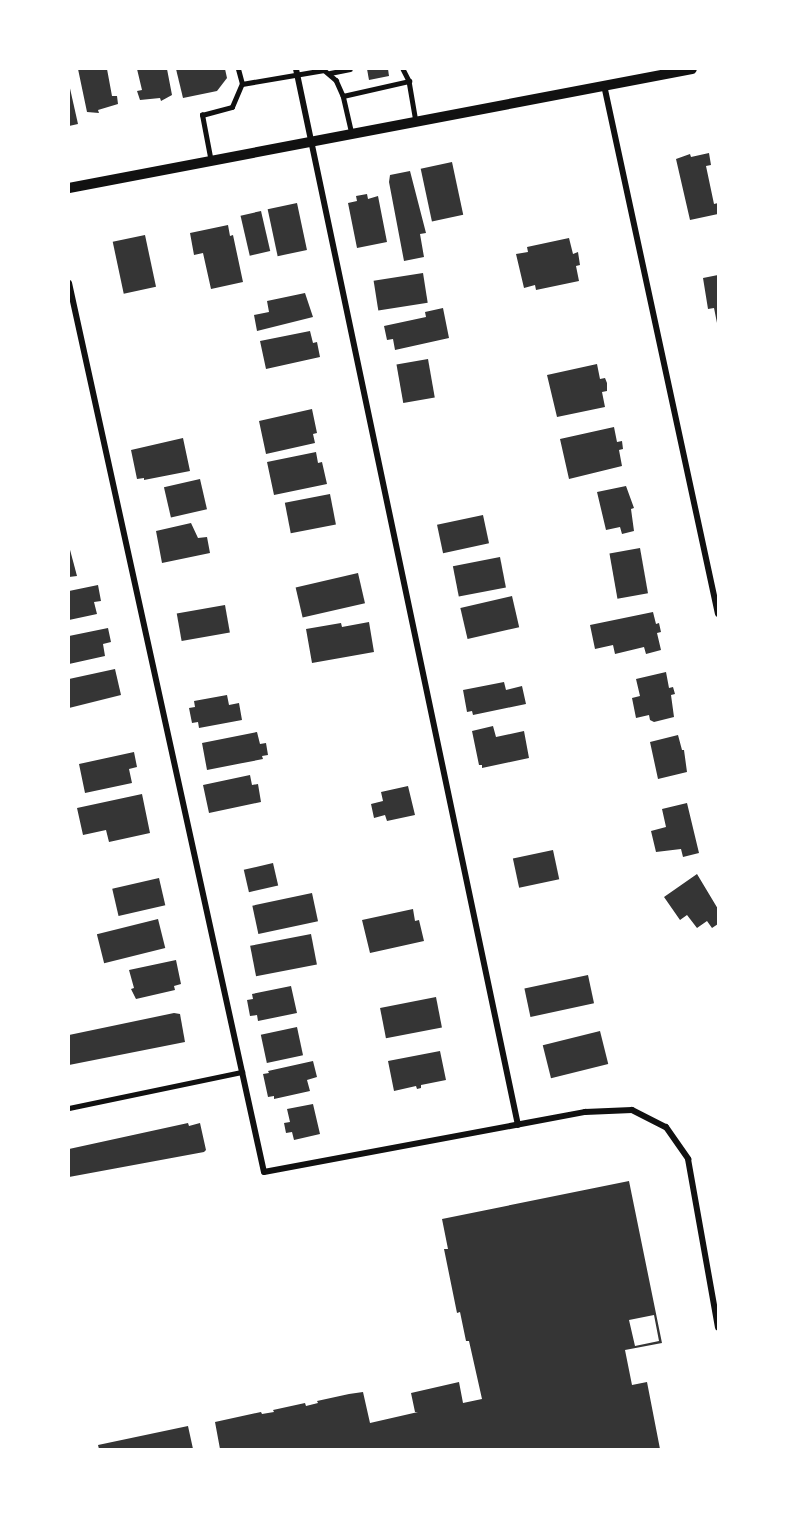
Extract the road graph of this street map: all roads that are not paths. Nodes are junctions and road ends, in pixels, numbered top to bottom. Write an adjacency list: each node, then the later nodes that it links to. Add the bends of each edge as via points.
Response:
1 (238, 69): 8 (lane)
2 (350, 69): 6 (lane)
3 (403, 69): 7 (lane)
4 (692, 69): 9 (street)
5 (297, 71): 6 (lane); 8 (lane); 13 (street)
6 (330, 73): 10 (lane)
7 (409, 81): 10 (lane); 11 (lane)
8 (242, 84): 14 (lane, via 232,107 202,115)
9 (604, 85): 11 (street); 17 (street)
10 (343, 96): 12 (lane)
11 (416, 122): 12 (street)
12 (351, 135): 13 (street)
13 (314, 143): 14 (street); 20 (street)
14 (211, 162): 15 (street)
15 (69, 188)
16 (69, 283): 18 (street)
17 (718, 614)
18 (242, 1072): 19 (lane); 20 (street, via 264,1172)
19 (69, 1108)
20 (518, 1125): 21 (street, via 585,1112 632,1110 666,1127 688,1159)
21 (718, 1327)

